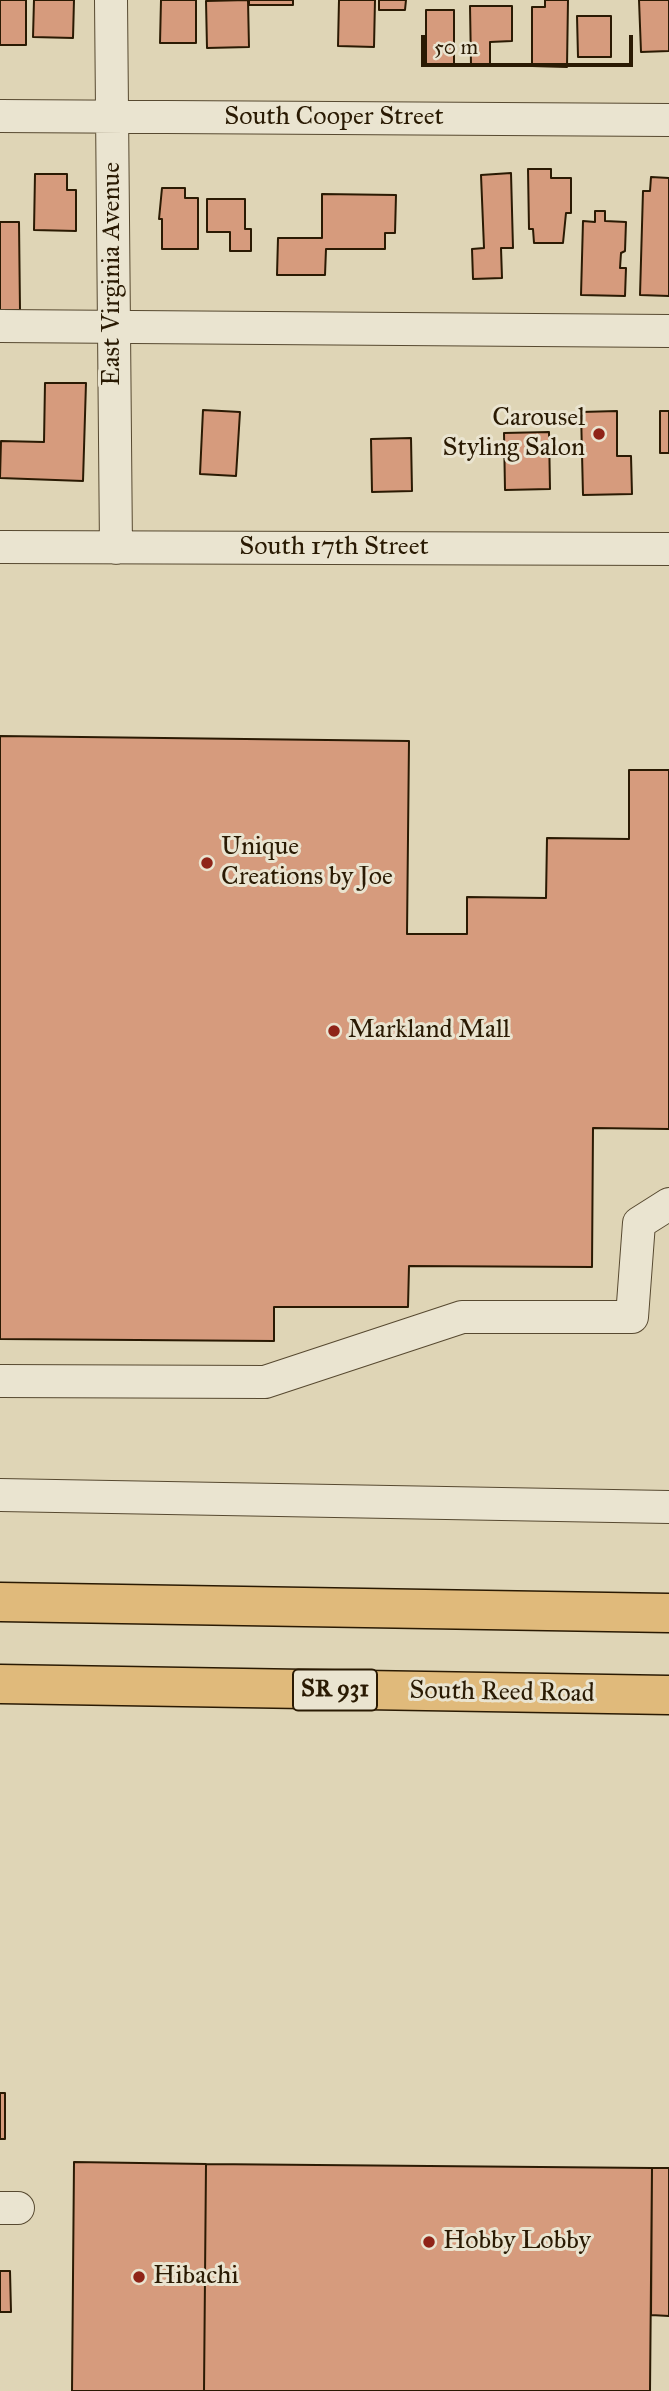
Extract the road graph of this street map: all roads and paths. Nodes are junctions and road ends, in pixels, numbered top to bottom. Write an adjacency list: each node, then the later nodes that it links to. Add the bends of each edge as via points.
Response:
1 (111, 0): 3 (street, East Virginia Avenue)
2 (0, 116): 3 (street, South Cooper Street)
3 (112, 116): 4 (street, South Cooper Street); 6 (street, East Virginia Avenue)
4 (669, 120)
5 (0, 326): 6 (street)
6 (113, 327): 7 (street); 9 (street, East Virginia Avenue)
7 (669, 331)
8 (0, 547): 9 (street, South 17th Street)
9 (116, 548): 10 (street, South 17th Street)
10 (669, 549)
11 (669, 1203): 12 (street, via 639,1223 632,1317 462,1317 265,1382)
12 (0, 1381)
13 (0, 1495): 14 (street)
14 (669, 1507)
15 (0, 1602): 16 (main road)
16 (669, 1613)
17 (0, 1684): 18 (main road, South Reed Road / SR 931)
18 (669, 1695)

